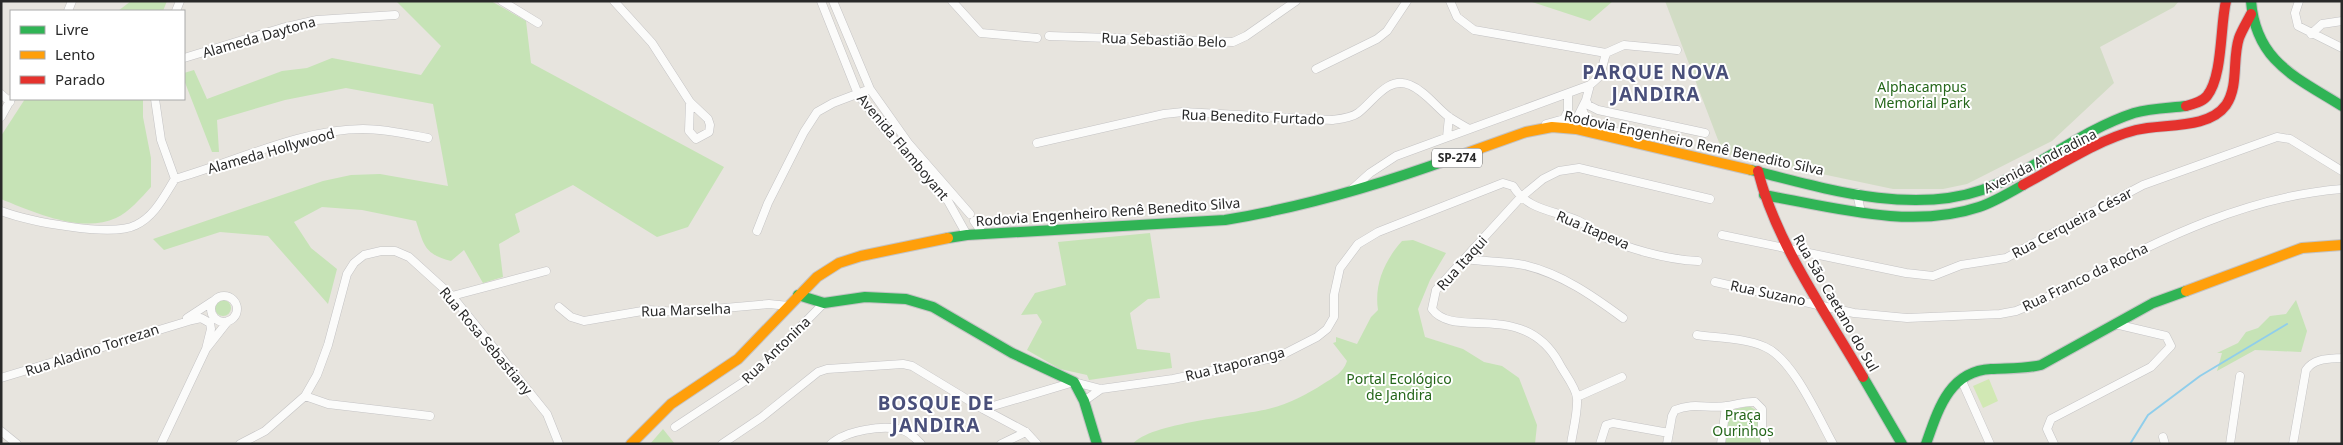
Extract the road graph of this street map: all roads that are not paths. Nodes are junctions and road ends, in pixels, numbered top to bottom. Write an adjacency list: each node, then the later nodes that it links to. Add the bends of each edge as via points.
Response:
1 (502, 1): 15 (street)
2 (614, 1): 32 (street, via 652,43)
3 (821, 1): 27 (street, Avenida Flamboyant)
4 (833, 1): 25 (street, Avenida Flamboyant)
5 (952, 1): 18 (street, via 981,33)
6 (1296, 1): 17 (street, Rua Sebastião Belo, via 1232,42)
7 (1407, 1): 23 (street, via 1377,39)
8 (1450, 1): 21 (street, via 1457,17 1474,30)
9 (2226, 1): 50 (street, Rodovia Engenheiro Renê Benedito Silva / SP-274, via 2221,16 2212,89 2200,101 2145,110 2120,118 1990,186 1963,196 1915,199)
10 (2251, 1): 12 (street)
11 (2299, 1): 16 (street, via 2296,23)
12 (2251, 14): 33 (street, via 2255,31 2268,55); 55 (street, Avenida Andradina, via 2239,38 2229,102 2217,115 2151,126 2118,136 1992,201 1962,212 1907,216)
13 (395, 15): 22 (street, Alameda Daytona, via 317,20)
14 (2342, 21): 16 (street, via 2322,24)
15 (538, 23)
16 (2311, 34): 19 (street)
17 (1049, 36)
18 (1037, 38)
19 (2342, 48)
20 (1677, 50): 21 (street, via 1624,45)
21 (1606, 53): 24 (street, via 1600,76)
22 (185, 58)
23 (1316, 69)
24 (1590, 85): 28 (street); 31 (street)
25 (870, 90): 27 (street); 56 (street, Avenida Flamboyant, via 909,144)
26 (1, 94): 29 (street)
27 (858, 94): 58 (street, via 833,102 817,112 768,203); 60 (street, Avenida Flamboyant, via 948,201)
28 (1568, 94): 38 (street); 41 (street, via 1568,111 1564,119 1533,126)
29 (10, 100): 35 (street)
30 (155, 100): 47 (street, via 161,140)
31 (1586, 100): 34 (street); 39 (street, via 1588,105 1598,110)
32 (690, 102)
33 (2342, 106)
34 (1582, 108): 37 (street, via 1572,124); 44 (street, via 1584,116 1593,122)
35 (1, 117)
36 (1449, 117): 38 (street, Rua Benedito Furtado); 40 (street); 43 (street, Rua Benedito Furtado, via 1417,89 1398,83 1387,86 1357,114 1345,118 1183,112)
37 (1552, 127): 41 (street, Rodovia Engenheiro Renê Benedito Silva / SP-274); 44 (street, Rodovia Engenheiro Renê Benedito Silva / SP-274, via 1576,129)
38 (1469, 129): 40 (street)
39 (1704, 133)
40 (1447, 137): 49 (street, via 1396,156)
41 (1509, 137): 49 (street, Rodovia Engenheiro Renê Benedito Silva / SP-274, via 1410,176)
42 (428, 138): 47 (street, Alameda Hollywood, via 363,129 340,131 300,140)
43 (1037, 143)
44 (1652, 146): 45 (street, Rodovia Engenheiro Renê Benedito Silva / SP-274)
45 (1758, 171): 50 (street, Rodovia Engenheiro Renê Benedito Silva / SP-274); 51 (street, Rua São Caetano do Sul)
46 (2342, 171): 63 (street, Rua Cerqueira César, via 2290,139 2277,137 2143,185 2006,258 1961,266 1933,276)
47 (175, 179): 54 (street, via 149,217 120,231 26,220)
48 (2342, 190): 72 (street, Rua Franco da Rocha, via 2288,195 2223,215 2148,246 2016,311 1907,318 1854,313)
49 (1350, 191): 59 (street, Rodovia Engenheiro Renê Benedito Silva / SP-274, via 1225,220)
50 (1857, 192): 55 (street)
51 (1764, 195): 55 (street, Avenida Andradina); 63 (street, Rua São Caetano do Sul)
52 (1520, 198): 53 (street, Rua Itaqui, via 1542,179 1560,170 1579,168); 64 (street, Rua Itaqui); 65 (street, Rua Itapeva, via 1633,247 1679,260); 88 (street, Rua Itaporanga, via 1513,186 1503,183 1378,232 1358,244 1340,268 1334,295 1334,317 1327,329 1278,357 1174,379)
53 (1710, 199)
54 (1, 212)
55 (1861, 212)
56 (970, 214)
57 (974, 221): 59 (street)
58 (757, 231)
59 (983, 234): 60 (street, Rodovia Engenheiro Renê Benedito Silva / SP-274)
60 (967, 235): 68 (street, Rodovia Engenheiro Renê Benedito Silva / SP-274, via 839,263)
61 (1722, 235): 63 (street, Rua Cerqueira César)
62 (2342, 245): 79 (street, via 2302,248 2280,255 2153,303)
63 (1789, 249): 72 (street, Rua São Caetano do Sul)
64 (1466, 259): 75 (street, via 1523,265 1550,274 1584,290); 90 (street, Rua Itaqui, via 1436,290 1432,309 1436,315 1443,319 1505,325 1538,336 1553,353)
65 (1698, 261)
66 (546, 271): 69 (street)
67 (1715, 282): 72 (street, Rua Suzano)
68 (798, 295): 71 (street); 73 (street, Rodovia Engenheiro Renê Benedito Silva / SP-274)
69 (452, 296): 89 (street, Rua Rosa Sebastiany, via 409,257 395,251 364,255 347,274 328,345); 102 (street, Rua Rosa Sebastiany, via 547,414)
70 (214, 300): 76 (street); 77 (street); 78 (street, via 225,296 236,303 236,312)
71 (824, 303): 87 (street, via 865,297 906,299 933,306 1012,353); 95 (street, Rua Antonina, via 751,377)
72 (1821, 305): 116 (street, Rua São Caetano do Sul)
73 (789, 306): 74 (street, Rua Marselha, via 769,304 689,312 648,310 584,322); 103 (street, Rodovia Engenheiro Renê Benedito Silva / SP-274, via 738,359 672,404)
74 (559, 307)
75 (1623, 318)
76 (183, 321): 77 (street, via 201,318); 85 (street, Rua Aladino Torrezan)
77 (213, 321): 78 (street); 81 (street)
78 (228, 321): 81 (street)
79 (2116, 324): 86 (street, via 2041,365 1986,369); 119 (street, via 2166,336 2171,346 2151,367 2051,419 2047,429)
80 (1696, 335): 115 (street, via 1757,344 1776,353 1792,372)
81 (206, 349): 100 (street)
82 (2342, 358): 121 (street, via 2316,361 2306,370)
83 (2240, 376): 120 (street)
84 (1622, 377): 90 (street)
85 (1, 378)
86 (1961, 379): 117 (street, via 1945,394); 118 (street)
87 (1074, 382): 88 (street, Rua Itaporanga); 91 (street); 93 (street)
88 (1101, 390): 91 (street, Rua Itaporanga)
89 (305, 396): 94 (street, via 328,404); 101 (street, Rua Rosa Sebastiany, via 265,431)
90 (1577, 397): 110 (street)
91 (1084, 401): 109 (street)
92 (1726, 406): 98 (street, via 1697,405 1675,410); 113 (street); 114 (street, via 1748,401 1759,404 1764,414 1762,432)
93 (983, 409): 97 (street); 104 (street, via 912,366 828,369 810,378)
94 (430, 416)
95 (675, 427)
96 (1, 431): 99 (street)
97 (1026, 432): 107 (street); 108 (street)
98 (1669, 433): 111 (street, via 1613,423 1606,425); 112 (street)
99 (17, 444)
100 (161, 444)
101 (240, 444)
102 (558, 444)
103 (631, 444)
104 (722, 444)
105 (830, 444): 106 (street, via 850,433 894,428 910,434)
106 (921, 444)
107 (1001, 444)
108 (1038, 444)
109 (1097, 444)
110 (1571, 444)
111 (1600, 444)
112 (1667, 444)
113 (1721, 444)
114 (1766, 444)
115 (1833, 444)
116 (1902, 444)
117 (1926, 444)
118 (1990, 444)
119 (2054, 444)
120 (2230, 444)
121 (2293, 444)

